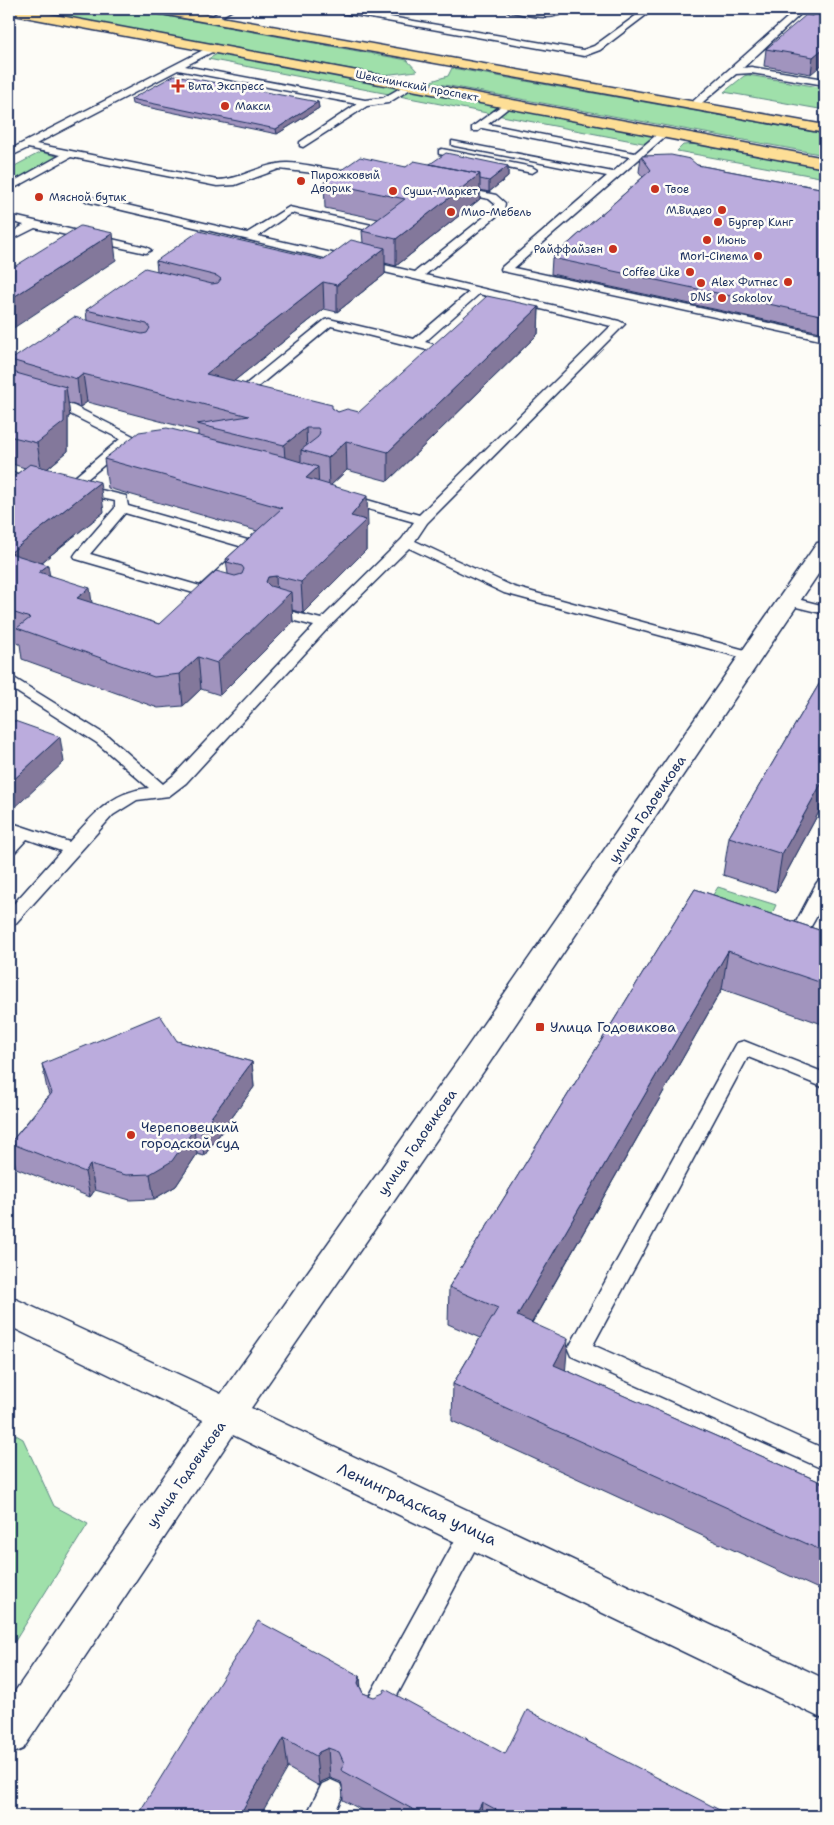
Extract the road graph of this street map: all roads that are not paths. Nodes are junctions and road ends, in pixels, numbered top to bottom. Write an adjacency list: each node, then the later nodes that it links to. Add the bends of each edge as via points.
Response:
1 (156, 9): 9 (main road)
2 (230, 9): 9 (lane)
3 (331, 9): 6 (lane, via 584,53 597,48)
4 (507, 9): 5 (lane, via 549,14)
5 (565, 9)
6 (650, 9)
7 (802, 9): 13 (lane)
8 (9, 10): 10 (main road, Шекснинский проспект)
9 (210, 19): 11 (main road)
10 (214, 48): 12 (lane); 14 (main road, Шекснинский проспект)
11 (421, 56): 14 (main road, via 433,64 434,71 425,76); 19 (main road)
12 (177, 67): 17 (lane); 24 (lane)
13 (734, 70): 15 (lane); 19 (lane)
14 (382, 80): 16 (main road, Шекснинский проспект)
15 (825, 82)
16 (412, 85): 17 (lane, via 385,101); 18 (main road, Шекснинский проспект)
17 (365, 103): 25 (lane)
18 (509, 104): 20 (lane); 22 (main road, Шекснинский проспект)
19 (694, 106): 21 (main road)
20 (480, 125): 23 (lane); 28 (lane)
21 (825, 129)
22 (664, 133): 28 (lane); 29 (main road, Шекснинский проспект)
23 (455, 143): 31 (lane, via 442,152); 32 (lane)
24 (27, 144): 26 (lane); 27 (lane)
25 (304, 144)
26 (9, 154)
27 (70, 154): 30 (lane, via 217,183 231,183 279,166); 34 (lane)
28 (637, 156): 32 (lane)
29 (825, 163)
30 (368, 173)
31 (545, 173)
32 (615, 174): 46 (lane, via 506,269)
33 (444, 187): 44 (lane, via 492,197 500,203 499,210)
34 (9, 188)
35 (88, 199): 38 (lane)
36 (9, 218): 37 (lane)
37 (32, 224): 39 (lane); 40 (lane)
38 (250, 236): 41 (lane, via 289,210 381,230); 44 (lane, via 347,255)
39 (88, 237): 42 (lane); 43 (lane)
40 (9, 238)
41 (366, 241)
42 (72, 247)
43 (146, 250)
44 (418, 276): 45 (lane)
45 (477, 290): 47 (lane); 59 (lane, via 619,324)
46 (825, 338)
47 (417, 343): 48 (lane, via 435,348); 50 (lane, via 330,322 238,397)
48 (421, 361)
49 (9, 392): 51 (lane, via 70,409)
50 (257, 402)
51 (135, 442): 52 (lane); 55 (lane, via 127,440)
52 (164, 449)
53 (9, 476): 54 (lane)
54 (31, 482): 55 (lane, via 53,482); 56 (lane)
55 (70, 487): 58 (lane, via 120,499)
56 (16, 494)
57 (332, 494): 59 (lane)
58 (122, 508): 62 (lane, via 81,556); 62 (lane, via 253,546)
59 (422, 520): 60 (lane)
60 (407, 542): 68 (lane); 69 (lane, via 509,590)
61 (825, 548): 64 (street, улица Годовикова)
62 (202, 592): 63 (lane); 65 (lane)
63 (229, 599)
64 (789, 601): 66 (lane); 69 (street, улица Годовикова)
65 (187, 605)
66 (825, 610)
67 (277, 612): 68 (lane)
68 (324, 624): 71 (lane, via 180,779)
69 (752, 656): 80 (street, улица Годовикова, via 477,1058)
70 (9, 681): 71 (lane, via 103,740)
71 (163, 792): 74 (lane, via 133,795 106,811)
72 (17, 830): 73 (lane); 74 (lane)
73 (9, 848)
74 (72, 849): 76 (lane)
75 (825, 884): 77 (lane)
76 (9, 920)
77 (804, 924)
78 (825, 1081): 81 (lane, via 744,1048 579,1349)
79 (9, 1310): 80 (street, Ленинградская улица)
80 (227, 1414): 82 (street, Ленинградская улица); 85 (street, улица Годовикова)
81 (825, 1460)
82 (473, 1530): 83 (street, Ленинградская улица); 84 (lane)
83 (825, 1700)
84 (374, 1713)
85 (9, 1735)
86 (331, 1793): 87 (lane)
87 (319, 1816)

